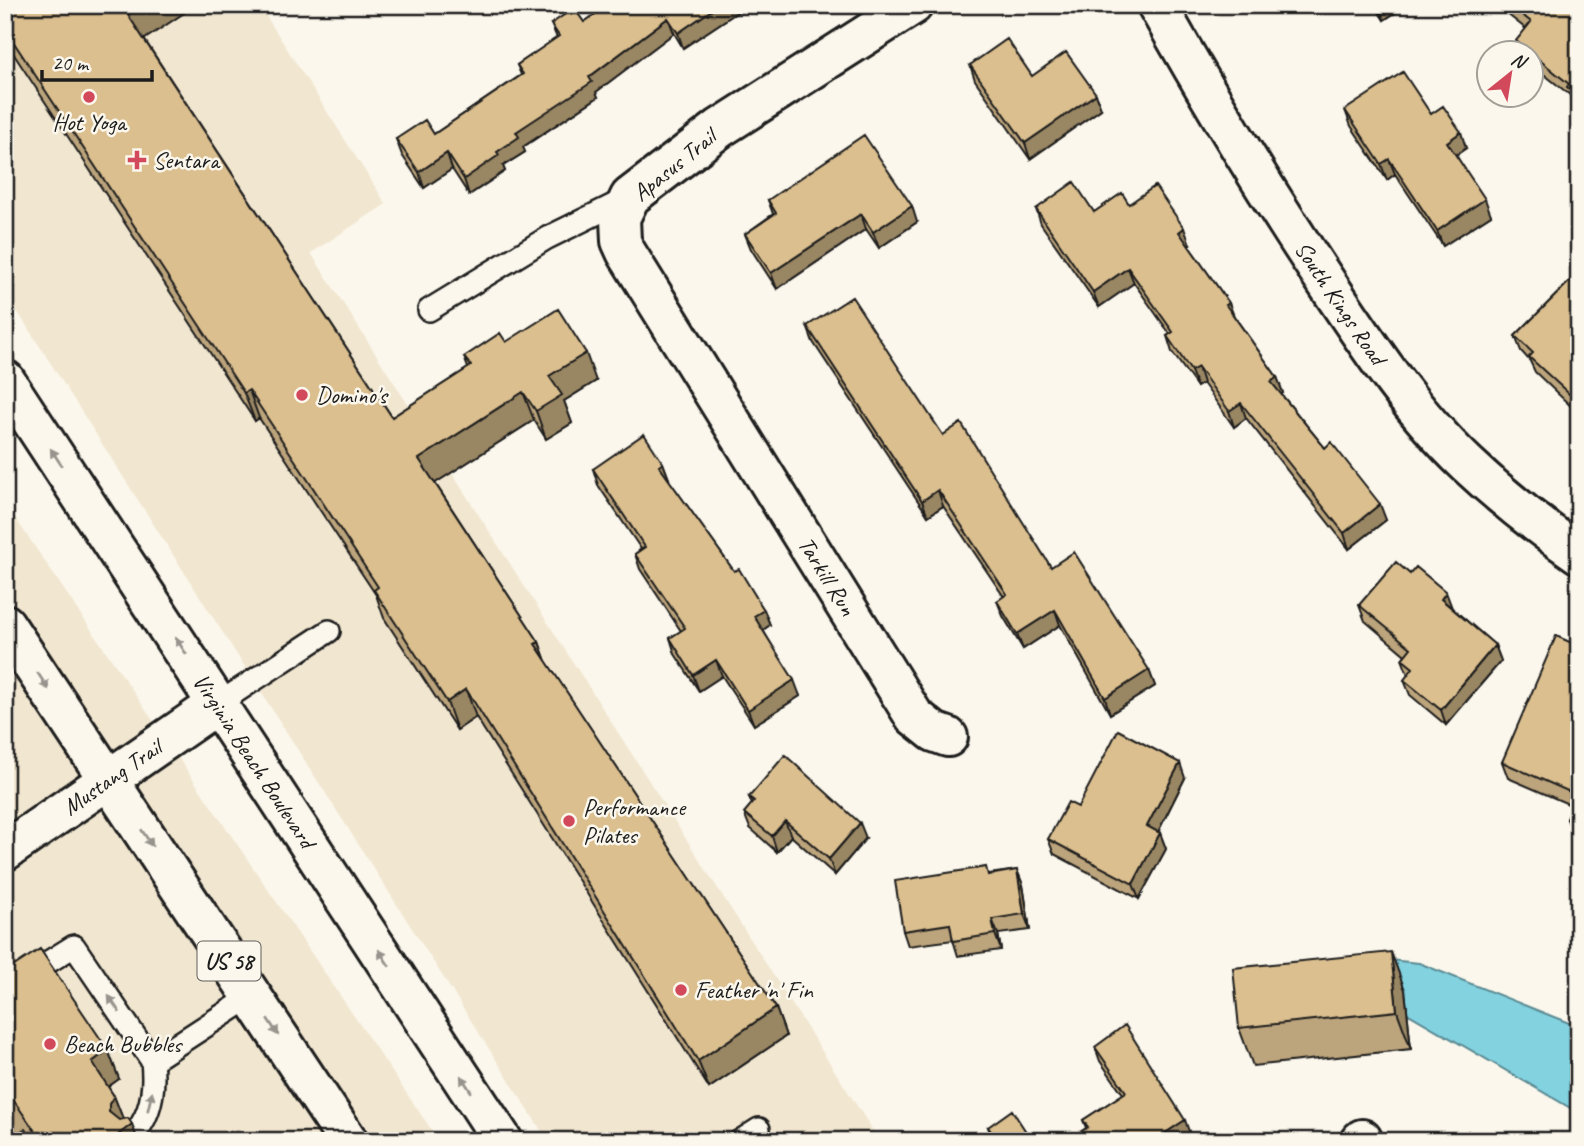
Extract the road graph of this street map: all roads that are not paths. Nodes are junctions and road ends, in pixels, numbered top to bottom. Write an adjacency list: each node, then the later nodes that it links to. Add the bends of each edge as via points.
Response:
1 (913, 5): 3 (street, Apasus Trail, via 720,128)
2 (1157, 5): 7 (street, South Kings Road, via 1287,224 1412,403 1467,464)
3 (630, 197): 4 (lane, via 547,238); 6 (street, Apasus Trail, via 620,218 621,241)
4 (429, 310)
5 (5, 380): 10 (street, Virginia Beach Boulevard, one-way to 5)
6 (719, 401): 11 (street, Tarkill Run, via 914,716)
7 (1579, 554)
8 (5, 624): 12 (street, US 58, one-way to 12)
9 (328, 631): 10 (lane)
10 (219, 703): 12 (street, Mustang Trail); 20 (street, Virginia Beach Boulevard, one-way to 10)
11 (948, 737)
12 (109, 781): 13 (street, Mustang Trail); 15 (street, US 58, one-way to 15)
13 (5, 851)
14 (5, 989): 16 (lane, one-way to 14, via 74,946)
15 (253, 996): 16 (lane); 19 (street, US 58, one-way to 19)
16 (152, 1061): 18 (lane, one-way to 16, via 150,1107)
17 (759, 1129): 21 (lane)
18 (132, 1136)
19 (348, 1141)
20 (503, 1141)
21 (740, 1141)

